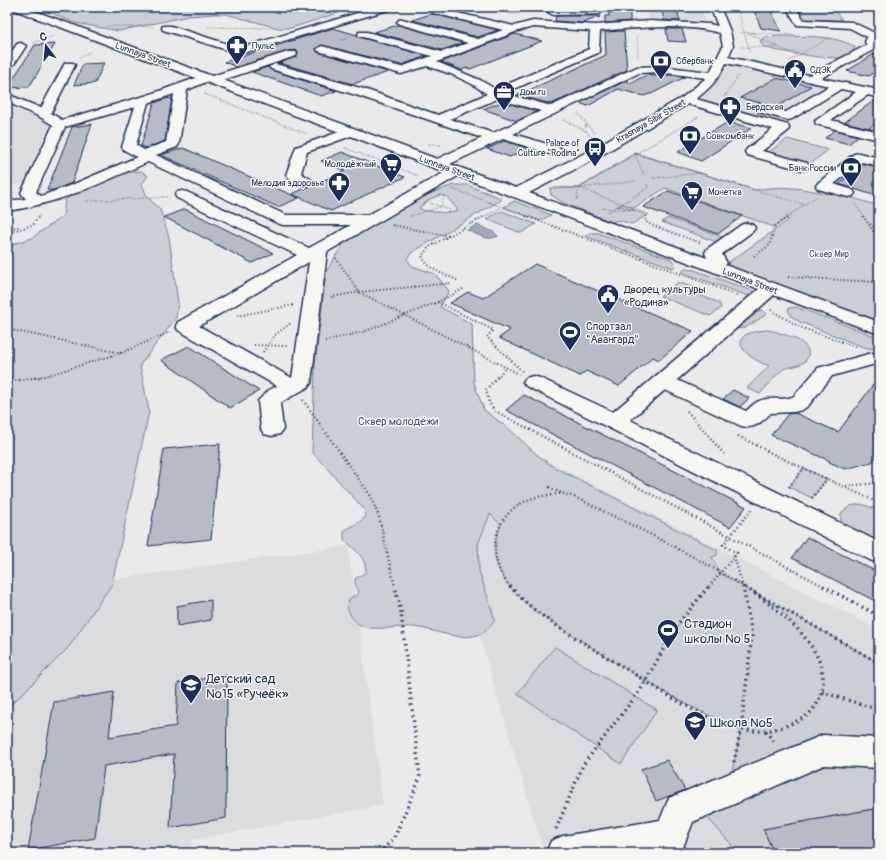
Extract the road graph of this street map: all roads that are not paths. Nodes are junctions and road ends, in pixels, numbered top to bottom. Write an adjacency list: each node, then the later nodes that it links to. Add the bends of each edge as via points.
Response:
1 (360, 7): 7 (street)
2 (388, 7): 7 (street)
3 (448, 7): 14 (street, via 436,11)
4 (598, 7): 11 (street, via 597,12 557,11)
5 (715, 7): 16 (street, Krasnaya Sibir Street)
6 (791, 7): 9 (street, via 800,23)
7 (374, 11): 23 (street)
8 (14, 12): 33 (street, Lunnaya Street, via 32,13 190,72)
9 (849, 21): 17 (street); 35 (street, via 872,36 870,42 875,45)
10 (402, 22): 20 (street)
11 (533, 24): 14 (street); 15 (street)
12 (650, 24): 15 (street); 16 (street, via 709,27); 19 (street)
13 (167, 28): 23 (street)
14 (514, 28): 20 (street)
15 (595, 28): 39 (street, via 594,51)
16 (725, 31): 26 (street, Krasnaya Sibir Street, via 728,46)
17 (879, 31)
18 (363, 34): 25 (street)
19 (650, 36)
20 (477, 42): 25 (street)
21 (21, 46): 30 (street)
22 (322, 50): 32 (street)
23 (240, 51): 27 (street, via 242,55)
24 (292, 54): 33 (street)
25 (442, 56): 28 (street)
26 (723, 59): 34 (street, Krasnaya Sibir Street); 35 (street)
27 (230, 61)
28 (427, 62): 32 (street); 44 (street, via 476,82)
29 (69, 65): 49 (street)
30 (7, 66)
31 (275, 67): 42 (street)
32 (401, 71): 36 (street)
33 (209, 75): 40 (street); 52 (street, Lunnaya Street)
34 (714, 76): 45 (street, Krasnaya Sibir Street); 48 (street, via 659,69 636,70)
35 (812, 78): 37 (street)
36 (388, 80)
37 (840, 85): 41 (street); 45 (street, via 788,116)
38 (374, 86): 42 (street)
39 (512, 86)
40 (183, 87): 47 (street); 56 (street, via 172,144)
41 (866, 91): 43 (street); 54 (street, via 821,121)
42 (360, 92): 50 (street)
43 (879, 94)
44 (496, 95): 48 (street); 50 (street)
45 (691, 97): 59 (street, via 783,128 752,152); 63 (street, Krasnaya Sibir Street, via 588,157)
46 (7, 98): 49 (street)
47 (143, 100): 51 (street); 56 (street, via 129,147)
48 (550, 111): 53 (street)
49 (44, 114): 51 (street)
50 (438, 119): 53 (street)
51 (60, 124): 65 (street, via 28,193)
52 (350, 132): 58 (street, Lunnaya Street); 61 (street, via 301,150 293,175)
53 (497, 136): 55 (street); 58 (street)
54 (879, 136)
55 (556, 150)
56 (145, 156): 65 (street, via 64,194); 67 (street, via 283,220)
57 (879, 162): 62 (street, via 859,157 823,186)
58 (438, 164): 60 (street, Lunnaya Street)
59 (802, 166)
60 (457, 171): 63 (street, Lunnaya Street); 67 (street, via 441,186)
61 (305, 182)
62 (848, 193)
63 (516, 194): 70 (street, Lunnaya Street)
64 (182, 195): 69 (street)
65 (38, 201): 66 (street)
66 (7, 206)
67 (370, 220): 69 (street)
68 (747, 228): 70 (street, via 713,253 718,263)
69 (319, 250): 76 (street, via 301,382); 76 (street, via 186,326)
70 (714, 267): 71 (street, Lunnaya Street)
71 (778, 282): 72 (street, Lunnaya Street); 75 (street)
72 (879, 328)
73 (865, 354): 75 (street, via 825,372 801,401 794,404 765,406 749,421)
74 (533, 382): 77 (street)
75 (666, 382): 77 (street)
76 (293, 387): 78 (street, via 269,401)
77 (616, 422): 79 (street)
78 (272, 429)
79 (879, 554)
80 (879, 753): 81 (street, via 823,750 681,810 671,835)
81 (559, 842)

